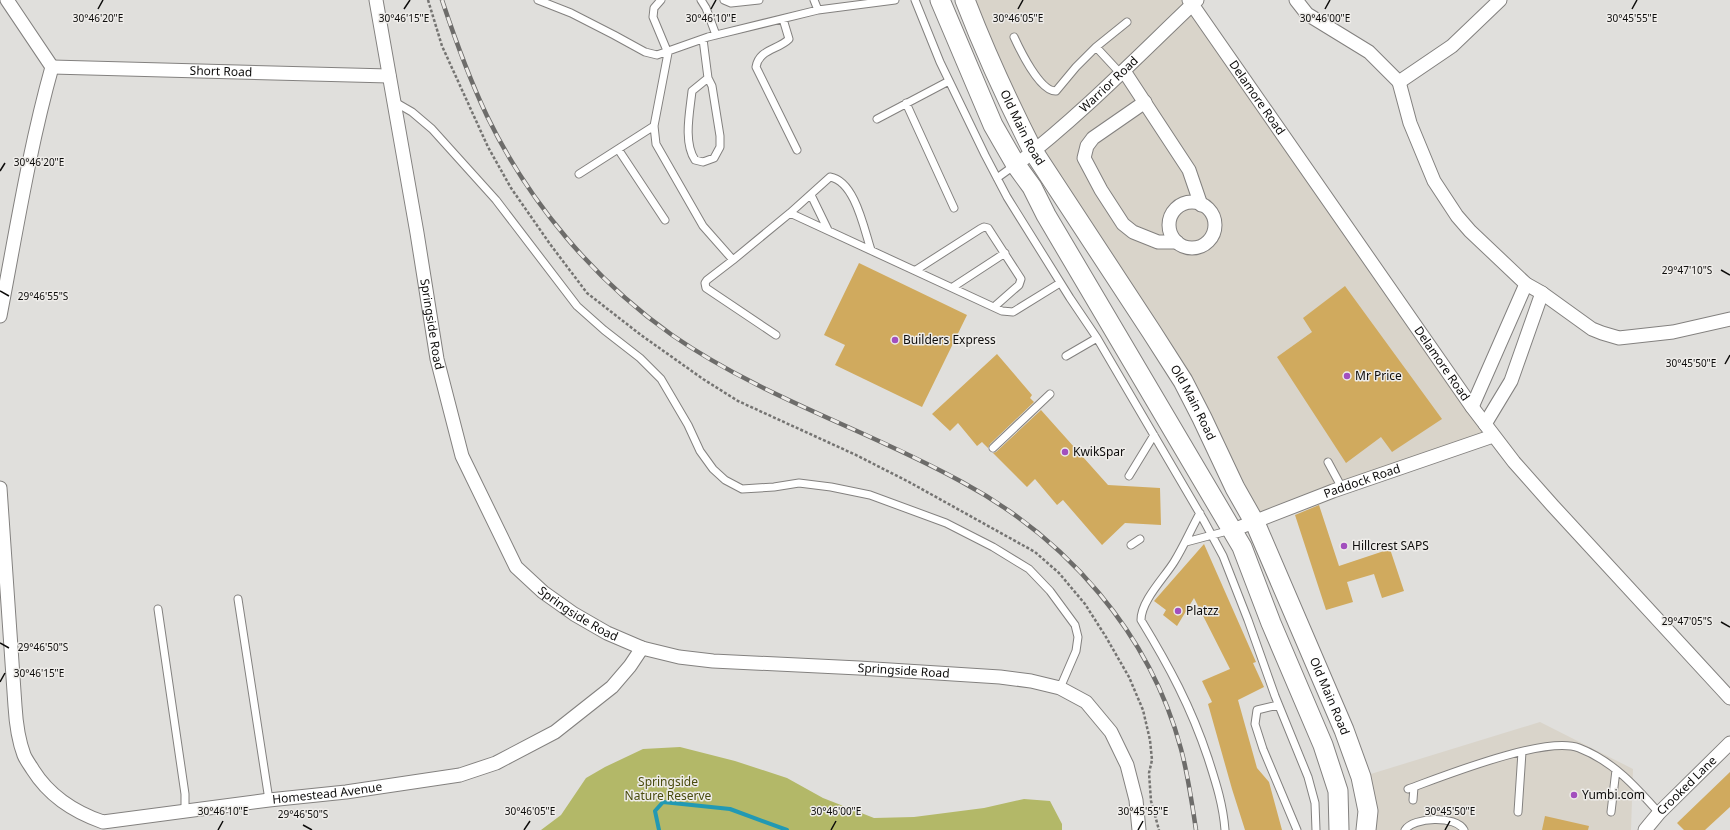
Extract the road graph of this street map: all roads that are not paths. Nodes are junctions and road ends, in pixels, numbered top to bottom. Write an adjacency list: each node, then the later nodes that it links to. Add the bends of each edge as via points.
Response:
1 (7, 0): 24 (street)
2 (376, 0): 26 (street, Springside Road)
3 (538, 0): 23 (lane, via 571,13 645,52 657,55)
4 (661, 0): 23 (lane, via 654,8 653,17)
5 (701, 0): 19 (lane)
6 (724, 0): 7 (lane, via 731,3)
7 (759, 0)
8 (814, 0): 16 (lane)
9 (895, 0): 16 (lane)
10 (916, 0): 28 (lane)
11 (940, 0): 38 (main road, Old Main Road, via 994,125)
12 (965, 0): 37 (main road, Old Main Road, via 983,45)
13 (1296, 0): 29 (street, via 1307,14 1369,52)
14 (1500, 0): 29 (street, via 1452,46)
15 (1193, 1): 25 (street, Warrior Road); 63 (street, Delamore Road)
16 (818, 10): 17 (lane)
17 (783, 19): 19 (lane); 36 (lane, via 789,39 760,55 756,67)
18 (1127, 22): 22 (lane)
19 (716, 35): 21 (lane)
20 (1014, 37): 22 (lane, via 1024,58 1042,83 1053,91 1060,88)
21 (703, 39): 23 (lane); 27 (lane)
22 (1096, 47): 25 (lane)
23 (666, 53): 34 (lane)
24 (52, 67): 26 (street, Short Road); 57 (street, via 31,156)
25 (1123, 72): 31 (street); 37 (street, Warrior Road)
26 (389, 76): 30 (street, Springside Road)
27 (708, 78): 27 (lane, via 692,91 688,138 691,154 695,160 703,162 714,158 720,147 712,86)
28 (949, 81): 32 (lane); 40 (lane)
29 (1399, 82): 53 (street, via 1410,123 1434,182 1461,221)
30 (393, 102): 81 (street, Springside Road, via 437,358 462,456 516,567 543,592 574,614 607,633); 82 (lane, via 412,112 432,129 496,200 577,306 640,358 661,379 700,451 725,480 742,489 799,483 870,495 946,523 1029,569 1050,591 1075,625 1078,637 1076,651)
31 (1145, 102): 42 (street, via 1189,170); 47 (street, via 1094,138 1087,146 1084,158 1123,224 1133,232 1158,242)
32 (906, 103): 33 (lane); 43 (lane)
33 (877, 119)
34 (654, 126): 35 (lane); 50 (lane, via 656,144 677,182 703,226)
35 (618, 149): 39 (lane); 45 (lane)
36 (797, 150)
37 (1033, 151): 38 (street, Warrior Road); 73 (main road, Old Main Road, via 1183,382)
38 (1016, 165): 40 (lane); 74 (main road, Old Main Road, via 1032,187 1046,215)
39 (579, 174)
40 (997, 178): 52 (lane)
41 (810, 195): 44 (lane); 46 (lane); 48 (lane, via 830,177 837,178 844,184 852,195)
42 (1201, 204): 47 (street, via 1182,204 1173,213 1169,225); 47 (street, via 1214,219 1211,238 1195,248 1188,248)
43 (954, 208)
44 (790, 213): 46 (lane); 50 (lane)
45 (665, 220)
46 (828, 230): 48 (lane)
47 (1177, 242)
48 (871, 250): 51 (lane)
49 (1005, 253): 51 (lane, via 992,232 984,227); 54 (lane); 56 (lane, via 1021,279 1019,286)
50 (733, 260): 59 (lane, via 707,280 706,288)
51 (916, 270): 54 (lane)
52 (1060, 283): 56 (lane, via 1013,312); 60 (lane)
53 (1526, 284): 55 (street); 63 (street)
54 (953, 287): 56 (lane)
55 (1542, 293): 58 (street, via 1592,329 1619,338 1673,332); 64 (street, via 1511,381)
56 (994, 307)
57 (0, 316)
58 (1730, 319)
59 (776, 335)
60 (1097, 338): 61 (lane); 65 (lane)
61 (1066, 356)
62 (1050, 394): 67 (lane)
63 (1472, 407): 64 (street, Delamore Road)
64 (1485, 424): 66 (street, Delamore Road)
65 (1154, 435): 69 (lane); 72 (lane)
66 (1494, 436): 71 (street, Paddock Road); 83 (street, Delamore Road, via 1553,506)
67 (992, 448)
68 (1328, 462): 71 (lane)
69 (1129, 476)
70 (0, 488): 90 (street, Homestead Avenue, via 17,731 24,756 38,778 57,798 70,808 103,822)
71 (1342, 488): 73 (street, Paddock Road)
72 (1200, 513): 75 (lane); 77 (lane)
73 (1254, 521): 74 (street, Paddock Road); 99 (main road, Old Main Road, via 1344,730 1361,777 1368,811)
74 (1233, 530): 75 (lane); 98 (main road, Old Main Road, via 1323,745 1338,791)
75 (1212, 535): 77 (lane); 84 (lane, via 1248,620)
76 (1140, 539): 78 (lane)
77 (1186, 542): 95 (lane, via 1148,601 1141,620 1163,656 1196,722 1219,789)
78 (1131, 545)
79 (238, 599): 88 (lane)
80 (158, 609): 90 (lane, via 185,794)
81 (642, 648): 82 (street, Springside Road, via 680,657 713,661 1000,677); 88 (street, Homestead Avenue, via 612,687 555,732 496,763 460,775 421,782)
82 (1060, 688): 94 (street, Springside Road, via 1086,702 1111,732 1127,765 1136,800)
83 (1730, 698)
84 (1278, 705): 96 (lane, via 1257,710 1255,724); 97 (lane, via 1313,792)
85 (1730, 743): 93 (street, Crooked Lane)
86 (1522, 752): 87 (lane, via 1562,745 1578,748); 89 (lane, via 1411,788); 91 (lane)
87 (1616, 770): 92 (lane); 93 (lane, via 1630,781)
88 (269, 800): 90 (street, Homestead Avenue)
89 (1413, 800)
90 (185, 812)
91 (1518, 812)
92 (1611, 812)
93 (1659, 813): 102 (street, Crooked Lane)
94 (1139, 830)
95 (1224, 830)
96 (1297, 830)
97 (1316, 830)
98 (1339, 830)
99 (1366, 830)
100 (1405, 830): 101 (lane, via 1420,820 1454,822)
101 (1464, 830)
102 (1645, 830)

